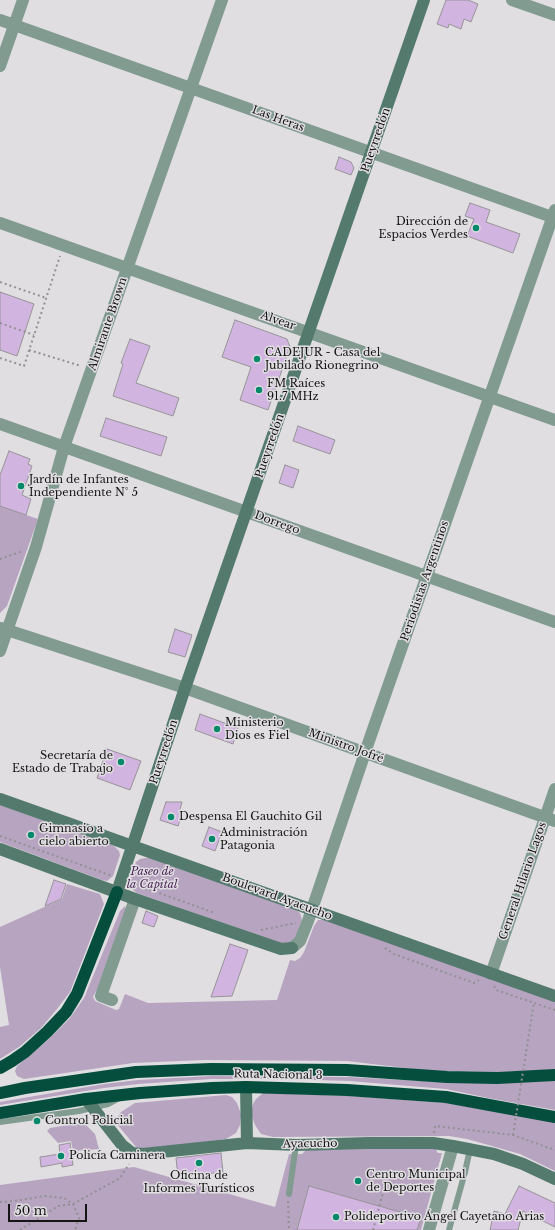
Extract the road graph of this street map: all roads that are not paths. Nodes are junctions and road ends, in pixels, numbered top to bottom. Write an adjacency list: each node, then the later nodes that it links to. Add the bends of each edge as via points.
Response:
1 (23, 0): 7 (street)
2 (222, 0): 9 (street, Almirante Brown)
3 (424, 0): 10 (main road, Pueyrredón)
4 (512, 0): 5 (street)
5 (555, 15)
6 (0, 20): 7 (street, Las Heras)
7 (14, 25): 8 (street); 9 (street, Las Heras)
8 (0, 66)
9 (191, 88): 10 (street, Las Heras); 13 (street, Almirante Brown)
10 (371, 153): 11 (street, Las Heras); 14 (main road, Pueyrredón)
11 (554, 215): 15 (street, Periodistas Argentinos)
12 (0, 223): 13 (street, Alvear)
13 (127, 268): 14 (street, Alvear); 18 (street, Almirante Brown)
14 (309, 332): 15 (street, Alvear); 19 (main road, Pueyrredón)
15 (490, 397): 16 (street, Alvear); 20 (street, Periodistas Argentinos)
16 (555, 420)
17 (0, 424): 18 (street, Dorrego)
18 (64, 447): 19 (street, Dorrego); 22 (street, Almirante Brown, via 36,547)
19 (247, 512): 20 (street, Dorrego); 24 (main road, Pueyrredón)
20 (426, 576): 21 (street, Dorrego); 25 (street, Periodistas Argentinos)
21 (555, 622)
22 (4, 629): 23 (street, Almirante Brown); 24 (street, Ministro Jofré)
23 (0, 651)
24 (185, 688): 25 (street, Ministro Jofré); 29 (main road, Pueyrredón)
25 (364, 752): 28 (street, Ministro Jofré); 33 (street, Periodistas Argentinos)
26 (555, 789): 28 (street, General Hilario Lagos)
27 (0, 799): 29 (main road, Boulevard Ayacucho)
28 (550, 819): 35 (street, General Hilario Lagos)
29 (133, 846): 31 (main road, Pueyrredón); 33 (main road, Boulevard Ayacucho)
30 (0, 849): 31 (main road)
31 (117, 892): 32 (main road); 38 (highway, via 77,994 66,1012 25,1052)
32 (136, 899): 34 (main road, via 281,949); 37 (street, via 101,996)
33 (310, 915): 34 (street, Periodistas Argentinos, via 300,941); 35 (main road, Boulevard Ayacucho)
34 (292, 948)
35 (491, 974): 36 (main road, Boulevard Ayacucho)
36 (555, 996)
37 (112, 1000)
38 (0, 1068)
39 (555, 1075): 41 (highway, Ruta Nacional 3, via 497,1078 347,1070 211,1069 136,1072)
40 (246, 1087): 42 (highway, Ruta Nacional 3, via 126,1094); 44 (highway, Ruta Nacional 3, via 347,1090 446,1097); 46 (main road)
41 (0, 1093)
42 (89, 1104): 43 (highway, Ruta Nacional 3); 45 (lane, via 79,1111); 46 (main road, Ayacucho, via 122,1145 132,1153)
43 (0, 1113)
44 (555, 1117)
45 (0, 1122)
46 (247, 1143): 47 (main road, Ayacucho)
47 (296, 1145): 48 (main road, Ayacucho, via 433,1143); 51 (lane)
48 (453, 1146): 49 (main road, Ayacucho); 52 (street)
49 (470, 1149): 50 (main road, Ayacucho, via 523,1164); 53 (lane)
50 (555, 1179)
51 (289, 1194)
52 (429, 1230)
53 (449, 1230)

